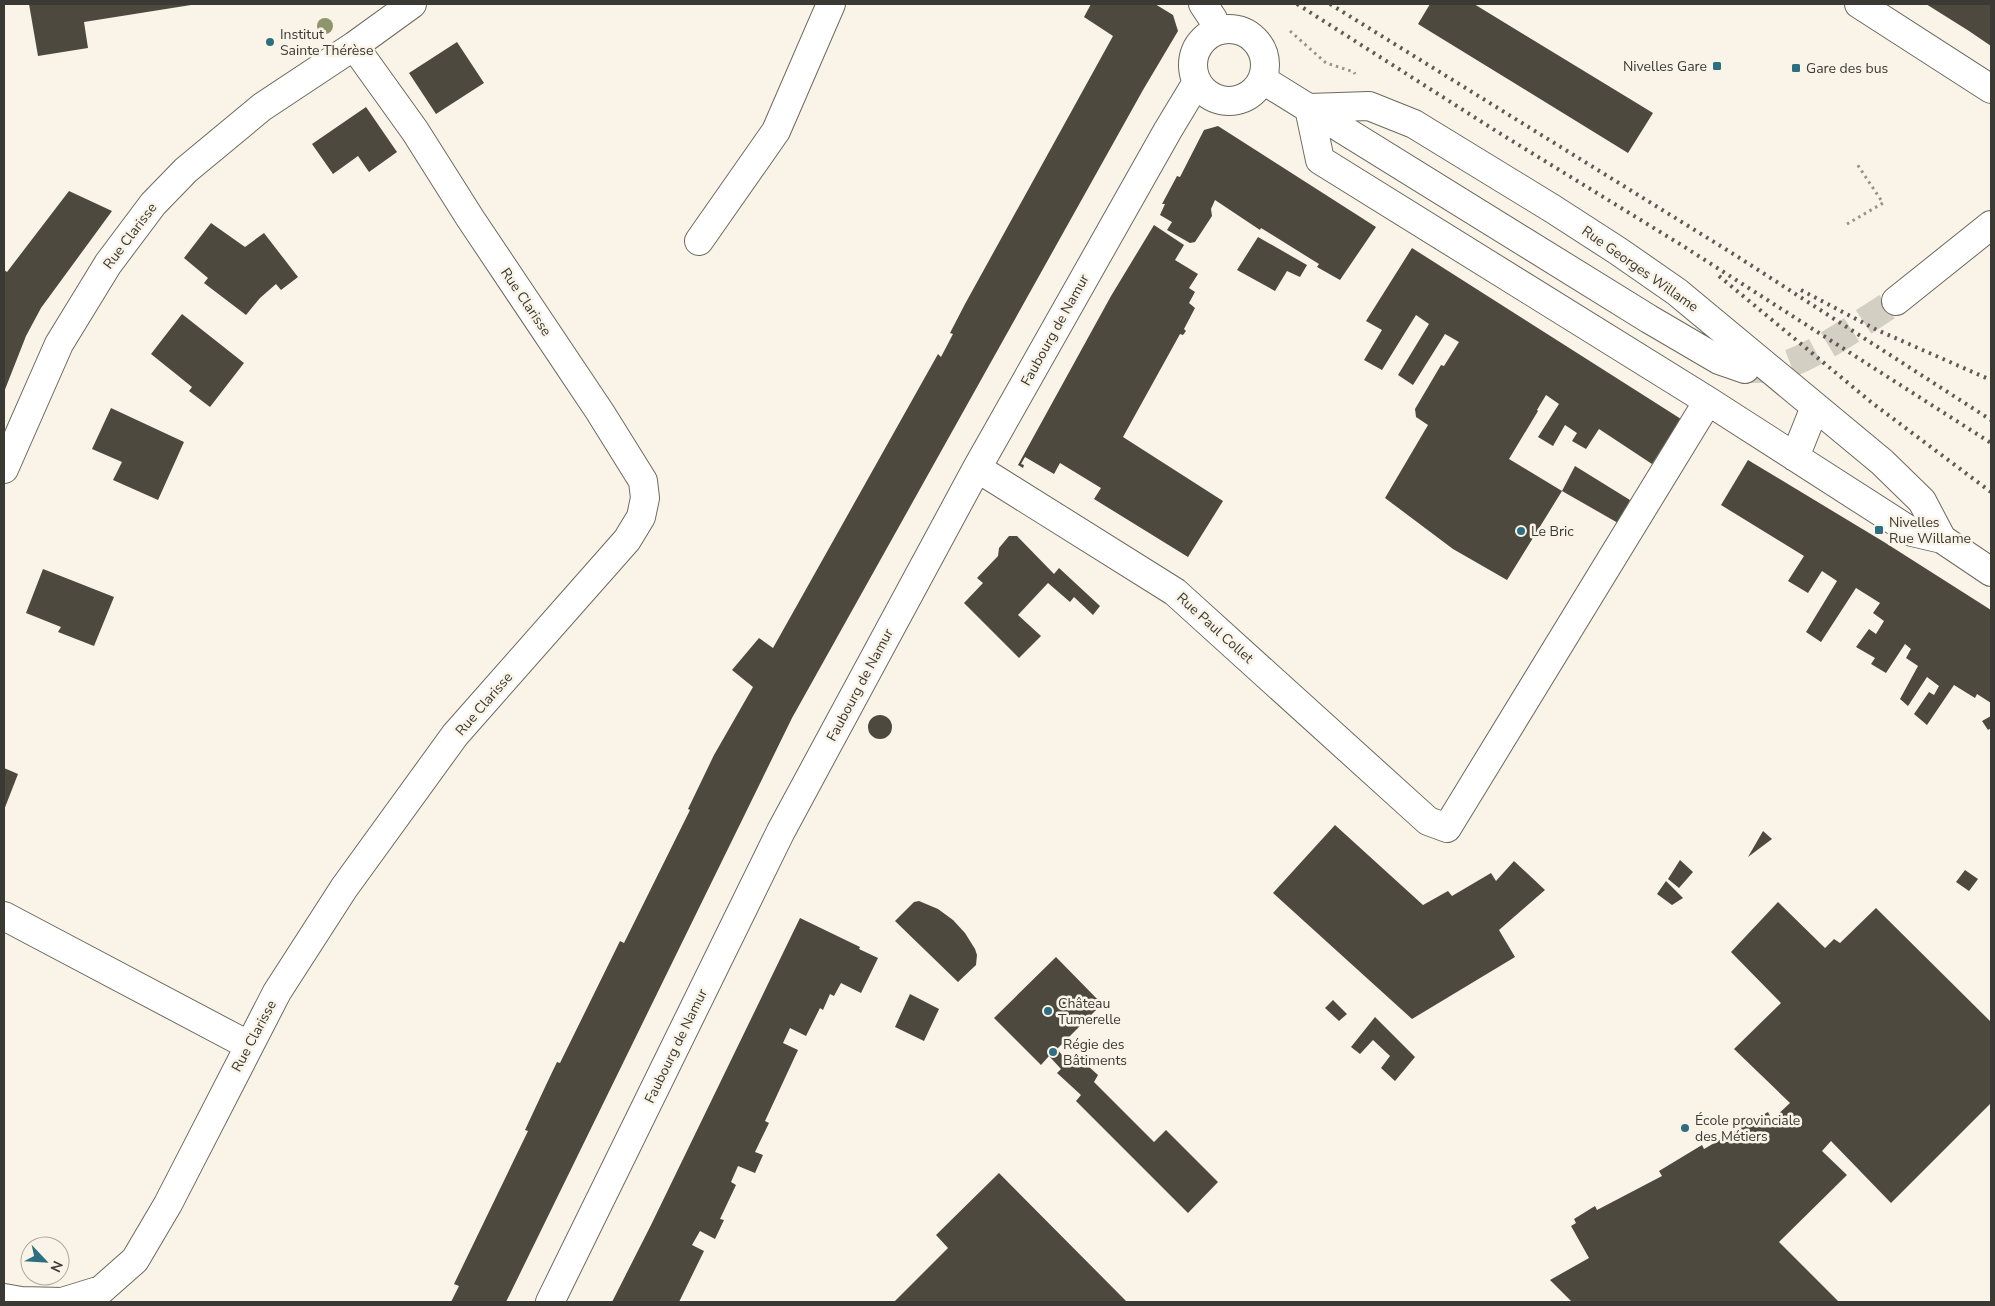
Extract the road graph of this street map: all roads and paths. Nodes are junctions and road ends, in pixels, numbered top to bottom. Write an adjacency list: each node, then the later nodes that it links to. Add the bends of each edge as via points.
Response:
1 (412, 4): 7 (street, Rue Clarisse)
2 (831, 4): 16 (street, via 776,131)
3 (1203, 4): 5 (street, via 1213,19)
4 (1859, 4): 11 (street)
5 (1216, 31): 9 (street, via 1233,29 1248,34 1260,45 1266,60); 10 (street, via 1203,40 1195,52 1193,68)
6 (1290, 31): 8 (path, via 1326,63)
7 (354, 46): 23 (street, Rue Clarisse, via 262,107 186,170 153,204 108,264 58,344); 27 (street, Rue Clarisse, via 415,131 600,412 643,480 645,498 641,517 627,540 456,735 350,880 277,992)
8 (1354, 72)
9 (1263, 80): 10 (street, via 1252,94 1232,102 1212,97); 12 (street)
10 (1197, 82): 22 (street, Faubourg de Namur)
11 (1991, 89)
12 (1309, 108): 18 (street, via 1649,319 1719,360); 19 (street, Rue Georges Willame, via 1320,160); 20 (street, Rue Georges Willame, via 1369,106 1414,124 1553,209 1676,292)
13 (1857, 164): 14 (path, via 1883,203)
14 (1847, 224)
15 (1991, 225): 17 (street)
16 (699, 241)
17 (1896, 301)
18 (1745, 369)
19 (1708, 401): 21 (street, Rue Georges Willame); 22 (street, Rue Paul Collet, via 1447,828 1428,821 1175,592)
20 (1815, 407): 21 (street); 24 (street, Rue Georges Willame, via 1882,462 1922,501)
21 (1795, 457): 24 (street, Rue Georges Willame, via 1912,532)
22 (978, 468): 30 (street, Faubourg de Namur, via 782,830)
23 (4, 469)
24 (1942, 539): 25 (street, Rue Georges Willame)
25 (1991, 572)
26 (4, 916): 27 (street)
27 (248, 1045): 29 (street, Rue Clarisse, via 168,1204 135,1260)
28 (4, 1298): 29 (street, Rue Clarisse, via 62,1302)
29 (87, 1298)
30 (550, 1302)

